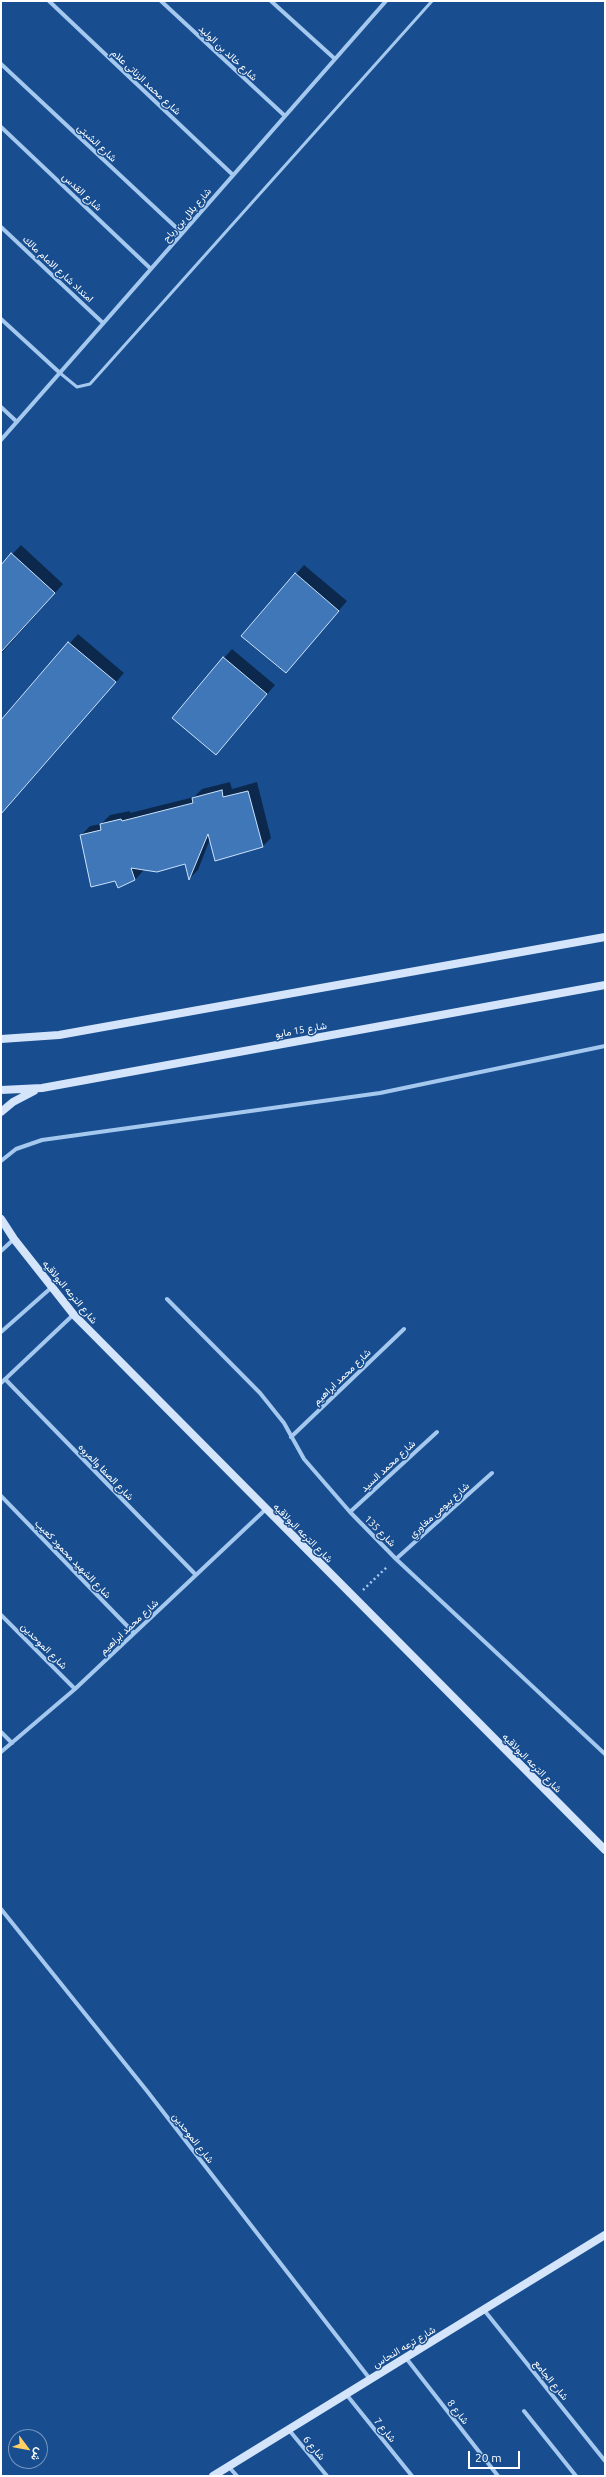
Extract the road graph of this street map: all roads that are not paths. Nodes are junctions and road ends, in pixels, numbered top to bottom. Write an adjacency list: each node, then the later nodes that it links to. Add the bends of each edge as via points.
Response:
1 (49, 1): 10 (street, شارع محمد الزناتى علام)
2 (161, 1): 8 (street, شارع خالد بن الوليد)
3 (272, 1): 6 (street)
4 (386, 1): 6 (street, شارع بلال بن رباح)
5 (432, 1): 16 (lane, via 90,384 77,387)
6 (334, 59): 8 (street, شارع بلال بن رباح)
7 (1, 64): 12 (street, شارع الشبتى)
8 (285, 116): 10 (street, شارع بلال بن رباح)
9 (1, 127): 13 (street, شارع القدس)
10 (233, 175): 12 (street, شارع بلال بن رباح)
11 (1, 227): 15 (street, امتداد شارع الامام مالك)
12 (182, 233): 13 (street, شارع بلال بن رباح)
13 (151, 269): 15 (street, شارع بلال بن رباح)
14 (1, 319): 16 (street)
15 (103, 323): 16 (street, شارع بلال بن رباح)
16 (60, 373): 18 (street, شارع بلال بن رباح)
17 (1, 407): 18 (street)
18 (17, 422): 19 (street, شارع بلال بن رباح)
19 (1, 440)
20 (605, 937): 22 (street, via 59,1035)
21 (605, 985): 24 (street, شارع 15 مايو)
22 (1, 1040)
23 (605, 1046): 27 (street, via 380,1093 42,1140 16,1149)
24 (42, 1088): 25 (street, شارع 15 مايو); 26 (street, via 22,1096)
25 (1, 1090)
26 (1, 1112)
27 (1, 1161)
28 (1, 1219): 29 (street, شارع الترعه البولاقيه)
29 (14, 1239): 30 (street); 31 (street, شارع الترعه البولاقيه)
30 (1, 1251)
31 (52, 1288): 33 (street, شارع الترعه البولاقيه); 34 (street)
32 (167, 1299): 39 (street, شارع 135, via 260,1393 284,1423)
33 (74, 1314): 36 (street); 42 (street, شارع الترعه البولاقيه)
34 (2, 1329)
35 (404, 1329): 39 (street, شارع محمد ابراهيم)
36 (5, 1379): 37 (street); 45 (street, شارع الصفا والمروه)
37 (1, 1383)
38 (437, 1432): 43 (street, شارع محمد السيد)
39 (291, 1437): 43 (street, شارع 135, via 304,1459)
40 (492, 1473): 44 (street, شارع بيومى مغاوري)
41 (1, 1496): 47 (street, شارع الشهيد محمود كعيب)
42 (266, 1509): 45 (street, شارع محمد ابراهيم); 53 (street, شارع الترعه البولاقيه)
43 (350, 1512): 44 (street, شارع 135)
44 (396, 1558): 52 (street, شارع 135)
45 (196, 1575): 47 (street, شارع محمد ابراهيم)
46 (1, 1615): 48 (street, شارع الموحدين)
47 (134, 1633): 48 (street, شارع محمد ابراهيم)
48 (75, 1689): 50 (street, شارع محمد ابراهيم)
49 (1, 1732): 50 (street)
50 (12, 1743): 51 (street, شارع محمد ابراهيم)
51 (1, 1752)
52 (605, 1754)
53 (605, 1850)
54 (1, 1909): 58 (street, شارع الموحدين, via 147,2091)
55 (605, 2235): 56 (street, شارع ترعه النحاس)
56 (484, 2310): 57 (street, شارع ترعه النحاس); 62 (street, شارع الجامع)
57 (405, 2358): 58 (street, شارع ترعه النحاس); 68 (street, شارع 8)
58 (370, 2379): 59 (street, شارع ترعه النحاس)
59 (346, 2394): 61 (street, شارع ترعه النحاس); 67 (street, شارع 7)
60 (524, 2410): 69 (street)
61 (288, 2430): 63 (street, شارع ترعه النحاس); 66 (street, شارع 6)
62 (604, 2458)
63 (228, 2466): 64 (street, شارع ترعه النحاس); 65 (street)
64 (213, 2476)
65 (236, 2476)
66 (327, 2476)
67 (412, 2476)
68 (498, 2476)
69 (576, 2476)

